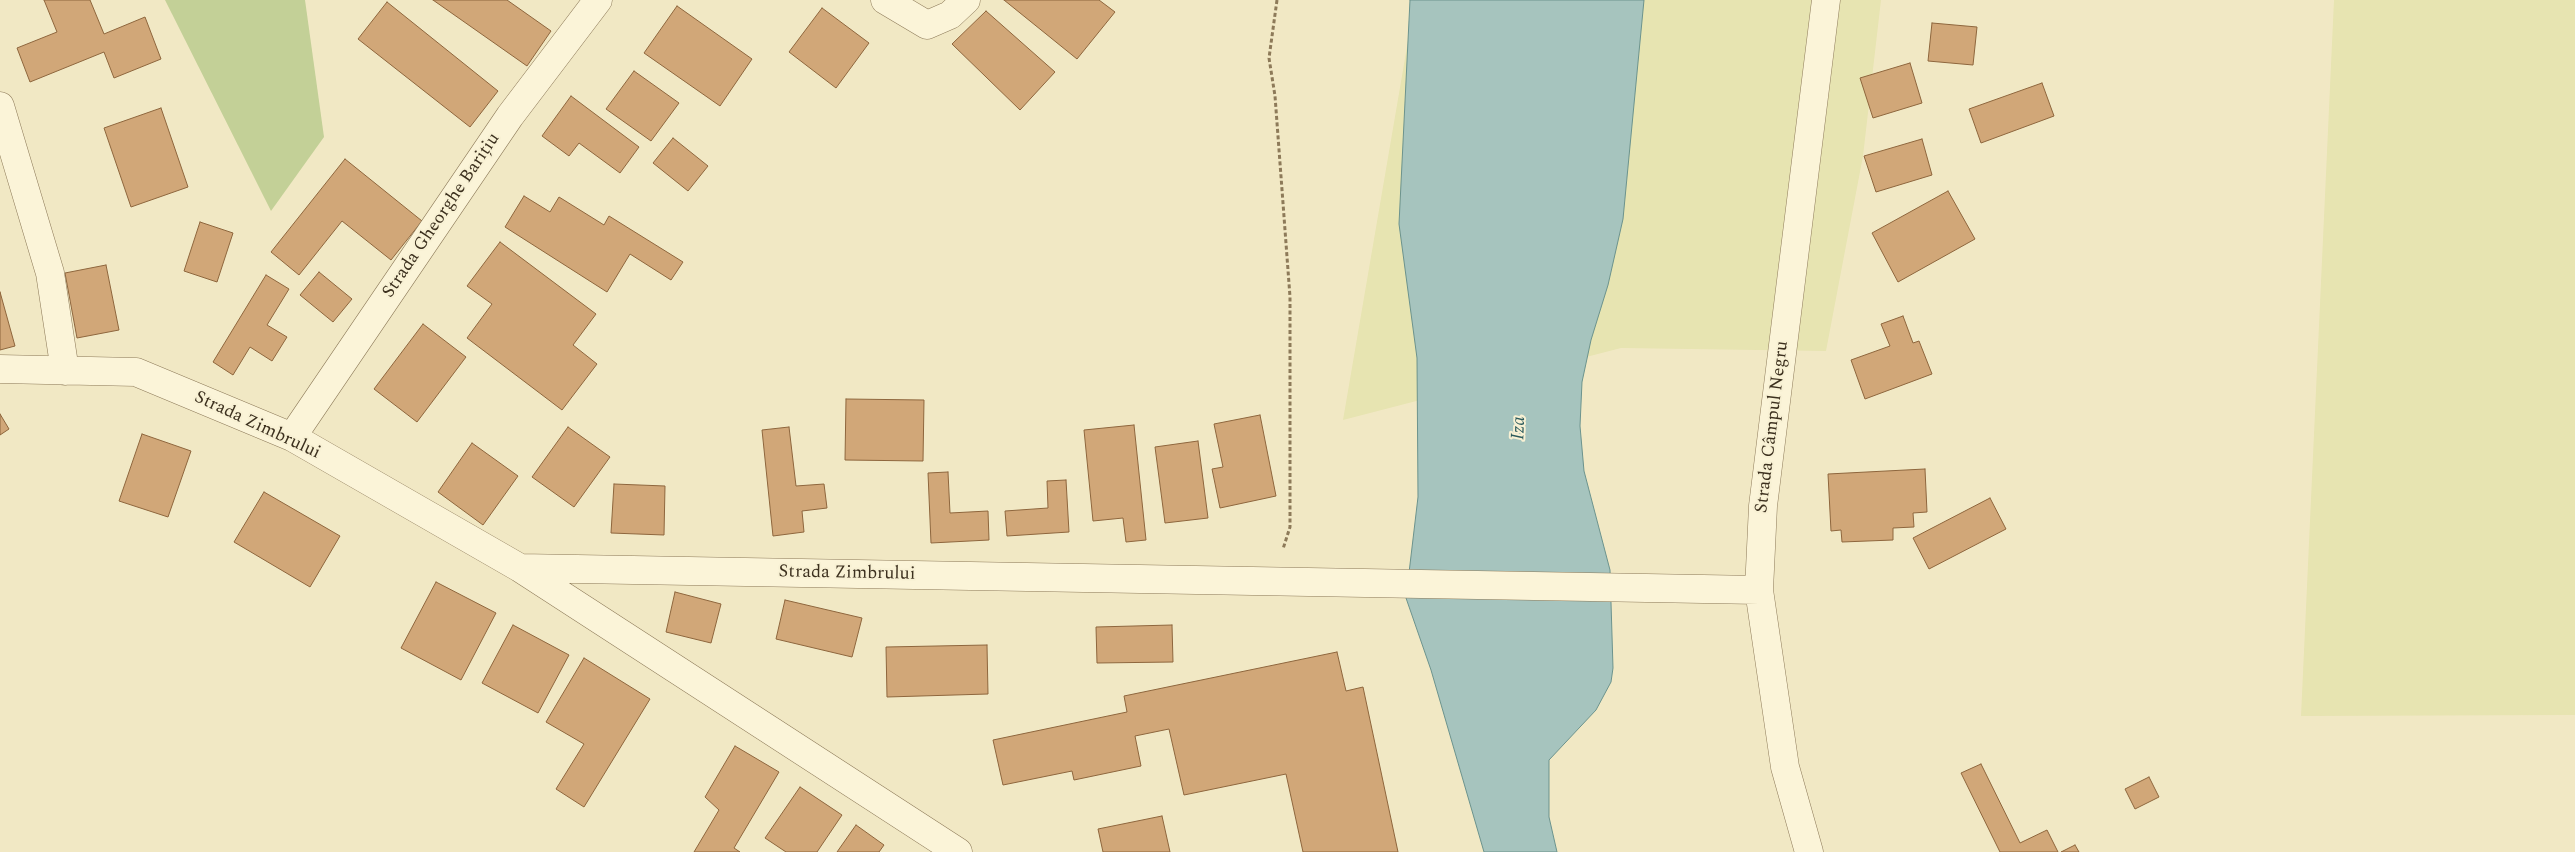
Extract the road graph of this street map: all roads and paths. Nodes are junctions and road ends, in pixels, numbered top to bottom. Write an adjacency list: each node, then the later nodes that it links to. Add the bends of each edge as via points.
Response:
1 (598, 0): 9 (street, Strada Gheorghe Barițiu, via 510,116)
2 (886, 0): 3 (street, via 927,25 950,16)
3 (966, 0)
4 (1277, 0): 11 (path, via 1269,58 1275,96 1290,297 1290,527 1281,556)
5 (1826, 0): 12 (street, Strada Câmpul Negru, via 1763,506)
6 (0, 106): 8 (street, via 50,273)
7 (0, 369): 8 (street, Strada Zimbrului)
8 (65, 371): 9 (street, Strada Zimbrului, via 136,372)
9 (292, 437): 10 (street, Strada Zimbrului)
10 (520, 568): 11 (street, Strada Zimbrului); 13 (street, Strada Zimbrului)
11 (1266, 581): 12 (street, Strada Zimbrului)
12 (1759, 590): 14 (street, Strada Câmpul Negru, via 1785,767)
13 (958, 852)
14 (1809, 852)

